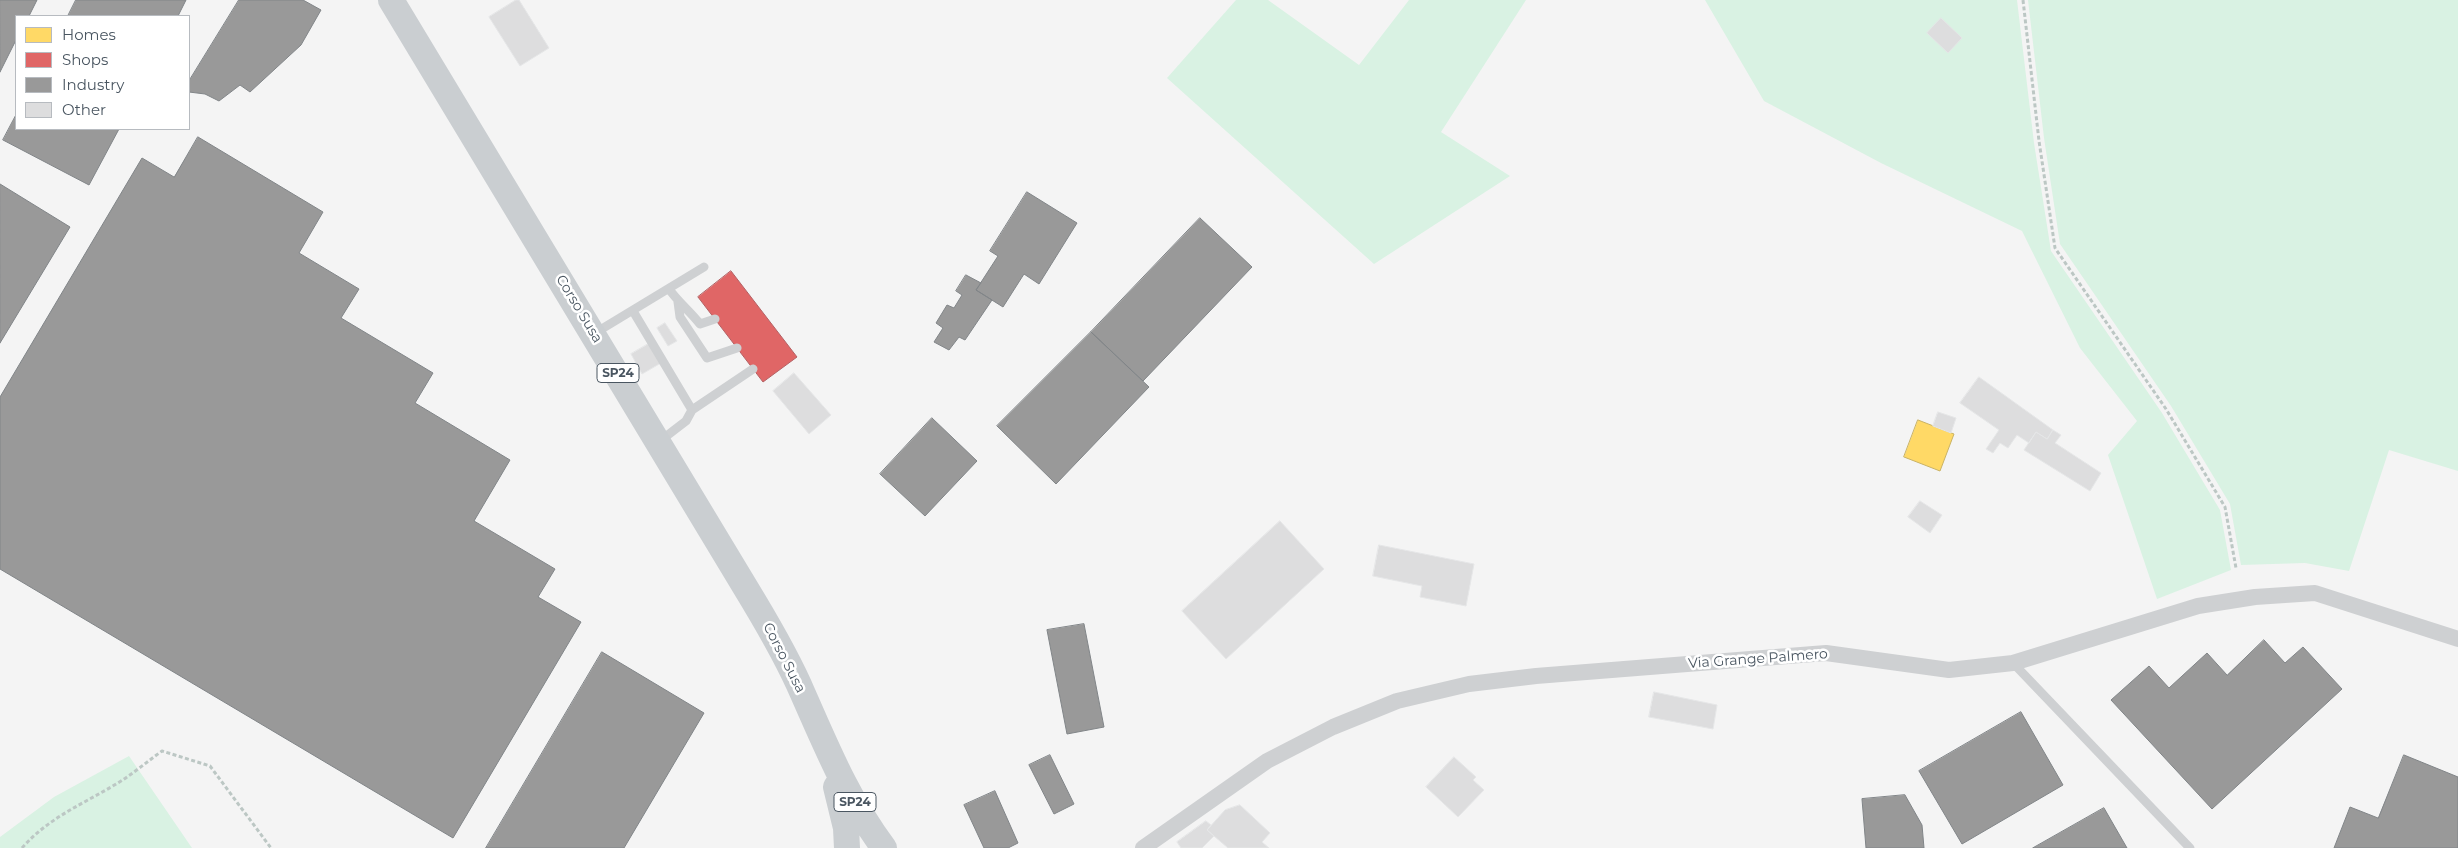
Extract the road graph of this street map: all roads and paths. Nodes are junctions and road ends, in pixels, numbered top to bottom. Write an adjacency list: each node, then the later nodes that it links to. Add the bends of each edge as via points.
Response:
1 (391, 0): 8 (main road, Corso Susa / SP24)
2 (2023, 0): 13 (path, via 2055,248 2166,409 2225,507)
3 (704, 267): 4 (lane)
4 (669, 289): 5 (lane); 6 (lane)
5 (678, 302): 7 (lane, via 700,324); 9 (lane, via 680,317 707,358)
6 (633, 311): 8 (lane); 11 (lane)
7 (715, 320)
8 (594, 334): 12 (main road, Corso Susa / SP24)
9 (737, 348)
10 (753, 369): 11 (lane)
11 (692, 410): 12 (lane, via 686,421)
12 (659, 441): 16 (main road, Corso Susa / SP24, via 787,660)
13 (2236, 568)
14 (2458, 640): 15 (street, Via Grange Palmero, via 2315,594 2255,597 2198,606)
15 (2013, 663): 21 (street, Via Grange Palmero, via 1949,670 1826,653 1469,684 1397,702 1333,727 1267,761); 22 (lane)
16 (828, 755): 19 (main road, Corso Susa / SP24); 20 (main road, Corso Susa / SP24)
17 (22, 848): 18 (path, via 35,833 65,811 120,781 162,751 210,766)
18 (271, 848)
19 (848, 848)
20 (884, 848)
21 (1143, 848)
22 (2190, 848)

